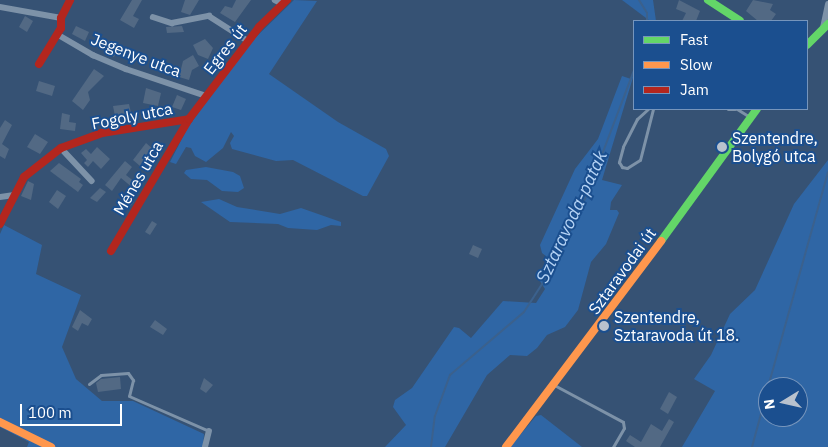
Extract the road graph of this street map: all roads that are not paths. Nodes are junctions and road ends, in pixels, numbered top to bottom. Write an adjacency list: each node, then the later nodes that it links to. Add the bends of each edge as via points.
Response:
1 (70, 0): 8 (street)
2 (276, 0): 4 (street)
3 (708, 0): 9 (street)
4 (285, 2): 12 (street, Egres út)
5 (828, 5): 10 (street)
6 (0, 7): 8 (street)
7 (153, 17): 12 (street, via 172,23 210,16)
8 (61, 18): 11 (street)
9 (738, 20)
10 (825, 26): 13 (street)
11 (58, 34): 14 (street); 15 (street, Jegenye utca, via 118,66)
12 (248, 42): 15 (street, Egres út)
13 (808, 44)
14 (39, 64)
15 (206, 96): 21 (street, Egres út)
16 (647, 110): 17 (lane, via 637,119 624,147 619,162 622,167 628,168 640,160)
17 (653, 110)
18 (738, 110): 20 (lane)
19 (756, 110): 20 (street, Sztaravodai út)
20 (751, 117): 29 (street, Sztaravodai út)
21 (189, 119): 22 (street, Fogoly utca, via 102,133); 27 (street, Ménes utca)
22 (61, 148): 23 (street); 24 (street, Fogoly utca, via 24,177)
23 (92, 181)
24 (14, 196): 25 (street); 26 (street, Fogoly utca)
25 (0, 197)
26 (0, 224)
27 (111, 251)
28 (89, 384): 31 (lane, via 100,375 128,373 133,380 129,396)
29 (555, 385): 34 (street, Sztaravodai út); 35 (lane, via 622,422 624,428)
30 (0, 422): 32 (street)
31 (209, 431): 33 (street)
32 (52, 447)
33 (205, 447)
34 (506, 447)
35 (613, 447)

